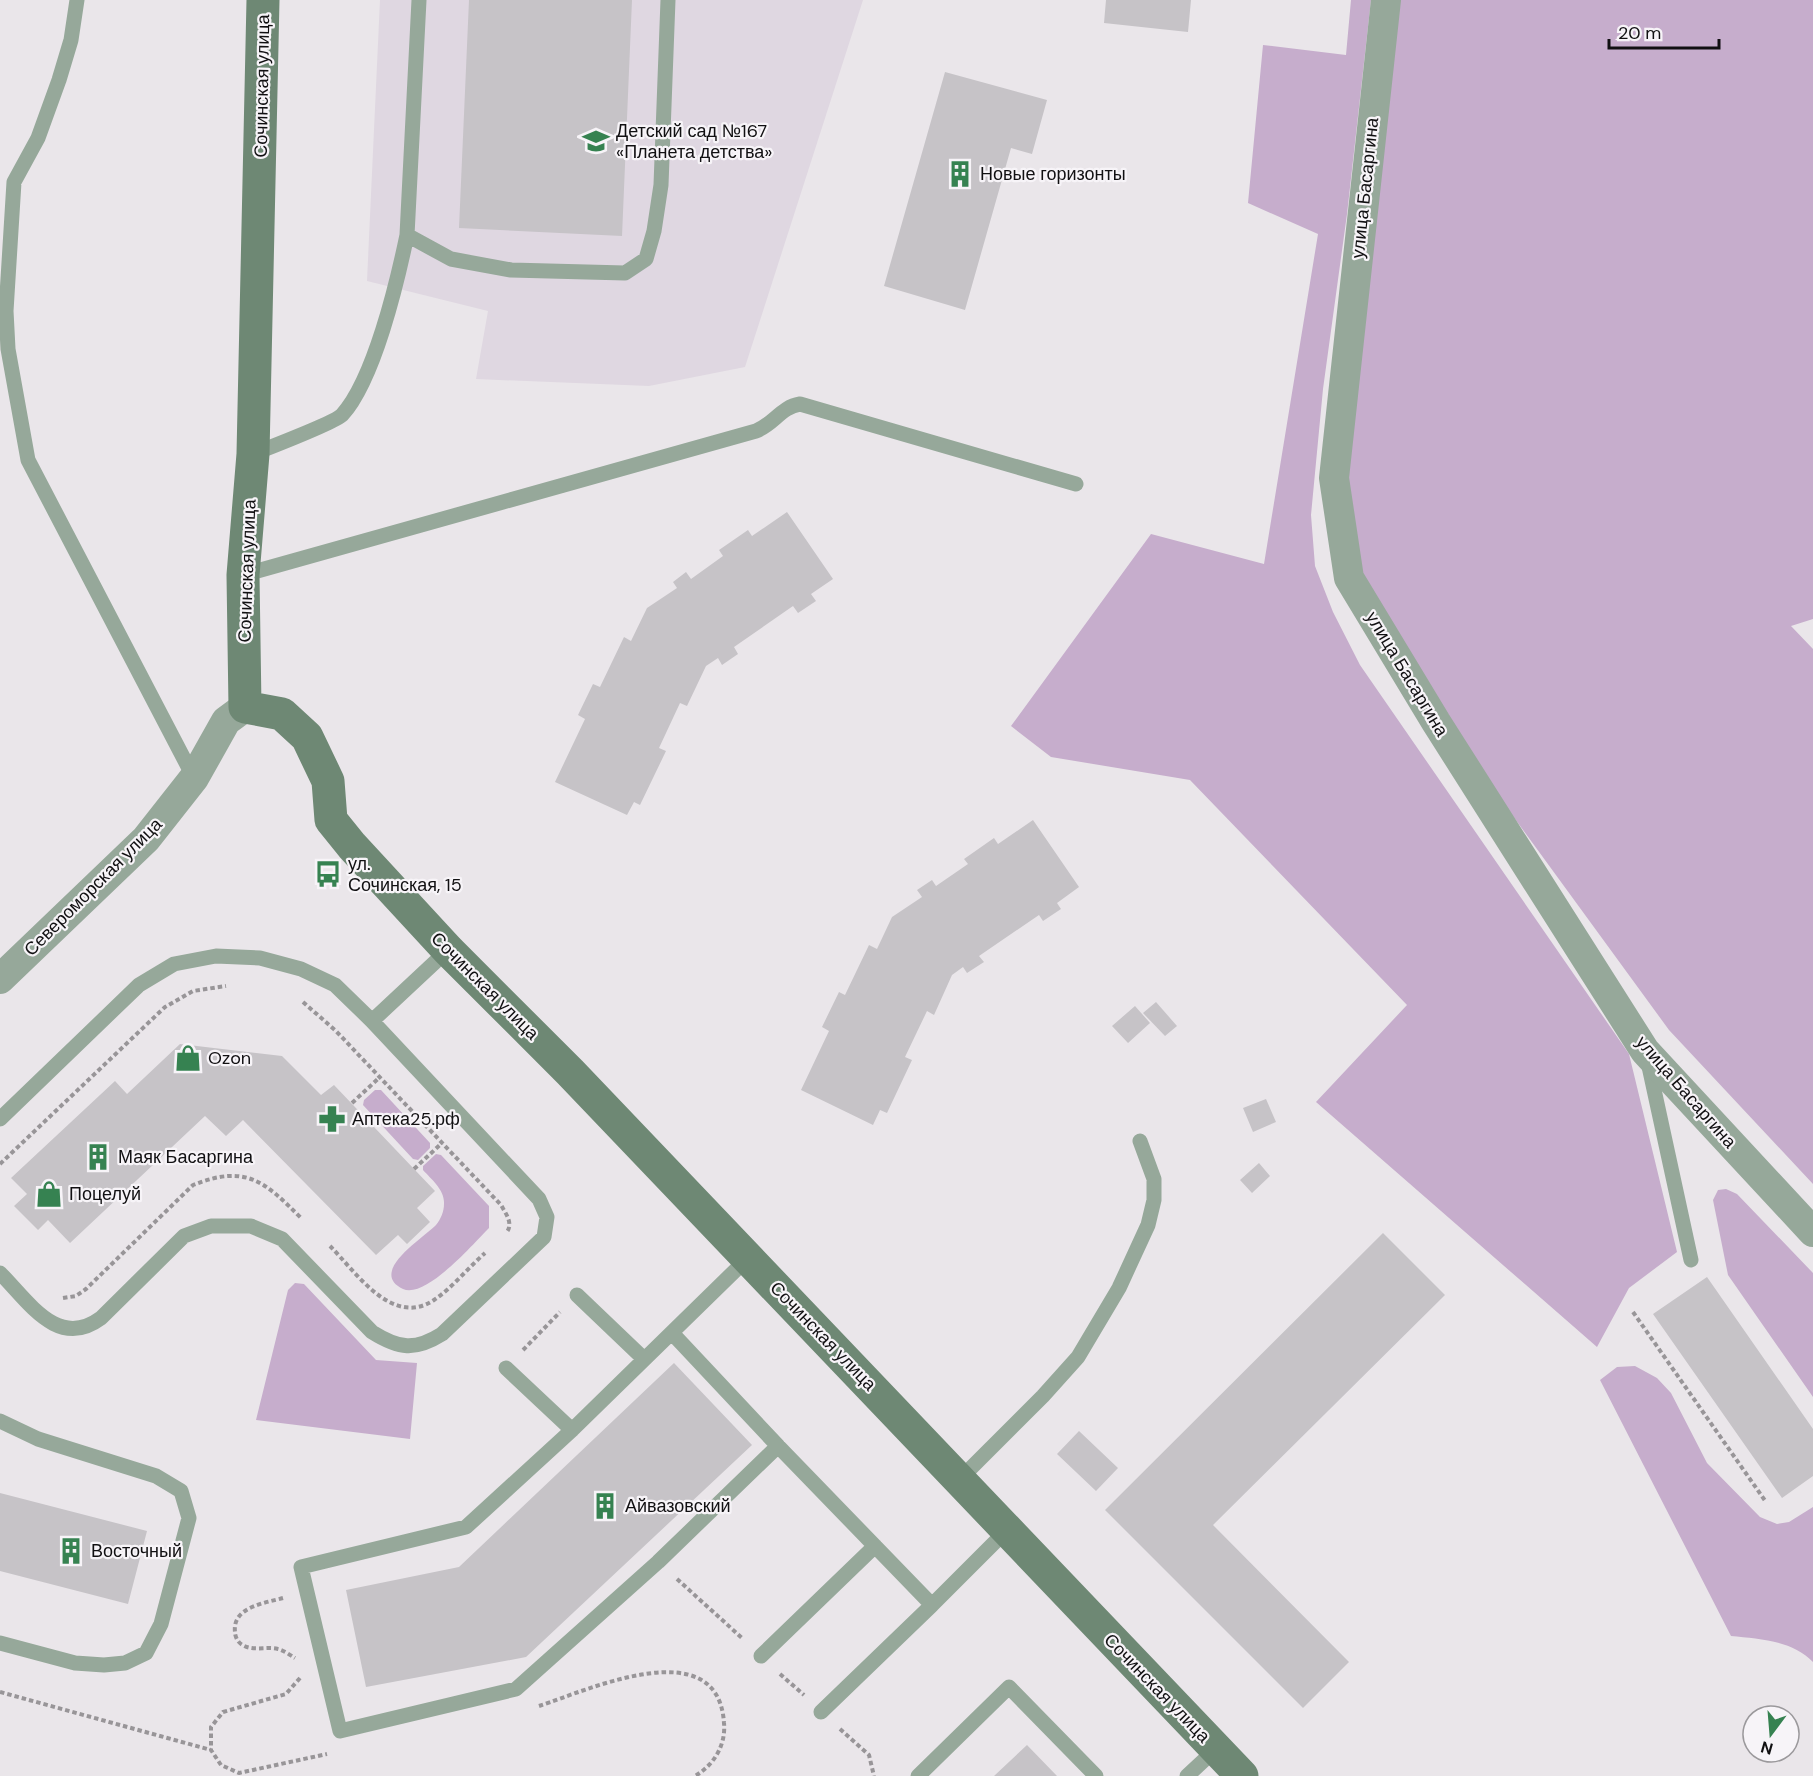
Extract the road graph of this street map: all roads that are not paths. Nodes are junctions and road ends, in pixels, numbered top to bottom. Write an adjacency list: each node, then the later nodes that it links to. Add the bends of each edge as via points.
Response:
1 (77, 0): 11 (lane, via 59,80 38,138 14,182 6,311 8,349 28,460)
2 (263, 0): 7 (street, Сочинская улица)
3 (419, 0): 6 (lane)
4 (669, 0): 6 (lane, via 662,185 646,259 625,273 511,270 451,259)
5 (1386, 0): 15 (street, улица Басаргина, via 1334,478 1350,578 1436,722)
6 (407, 236): 7 (lane, via 396,288 363,383 340,417)
7 (253, 454): 9 (street, Сочинская улица)
8 (1076, 484): 9 (lane, via 800,404 787,408 756,431)
9 (243, 575): 10 (street, Сочинская улица)
10 (245, 707): 11 (street, Североморская улица, via 226,720); 12 (street, Сочинская улица, via 282,714 307,737 328,781 331,820)
11 (194, 778): 13 (street, Североморская улица, via 146,839)
12 (448, 950): 14 (lane); 19 (street, Сочинская улица)
13 (0, 979)
14 (372, 1021): 16 (lane, via 334,985 301,969 249,957 216,956 174,964 139,985); 21 (lane, via 538,1199 546,1217 544,1237 442,1334 426,1344 398,1345 372,1332 282,1239 251,1226 211,1226 184,1236 101,1318 88,1328 73,1331 47,1320)
15 (1646, 1051): 18 (street, улица Басаргина); 20 (lane)
16 (0, 1119)
17 (1140, 1142): 29 (lane, via 1154,1179 1154,1200 1148,1225 1119,1288 1078,1357)
18 (1813, 1233)
19 (748, 1258): 23 (lane); 29 (street, Сочинская улица)
20 (1691, 1260)
21 (0, 1273)
22 (577, 1295): 24 (lane)
23 (672, 1333): 24 (lane); 28 (lane)
24 (644, 1359): 27 (lane)
25 (506, 1368): 27 (lane)
26 (0, 1421): 33 (lane, via 38,1439 156,1476 181,1491 189,1518 161,1624 146,1653 124,1663 104,1665 75,1663)
27 (572, 1430): 28 (lane, via 466,1527 301,1567 340,1731 516,1689 658,1562)
28 (778, 1446): 31 (lane)
29 (959, 1480): 30 (street, Сочинская улица)
30 (1006, 1531): 32 (lane); 36 (street, Сочинская улица)
31 (875, 1546): 32 (lane); 34 (lane)
32 (932, 1605): 35 (lane)
33 (0, 1643)
34 (761, 1656)
35 (821, 1712)
36 (1216, 1749): 39 (lane); 40 (street, Сочинская улица)
37 (918, 1776): 38 (lane, via 1009,1687)
38 (1096, 1776)
39 (1186, 1776)
40 (1242, 1776)

